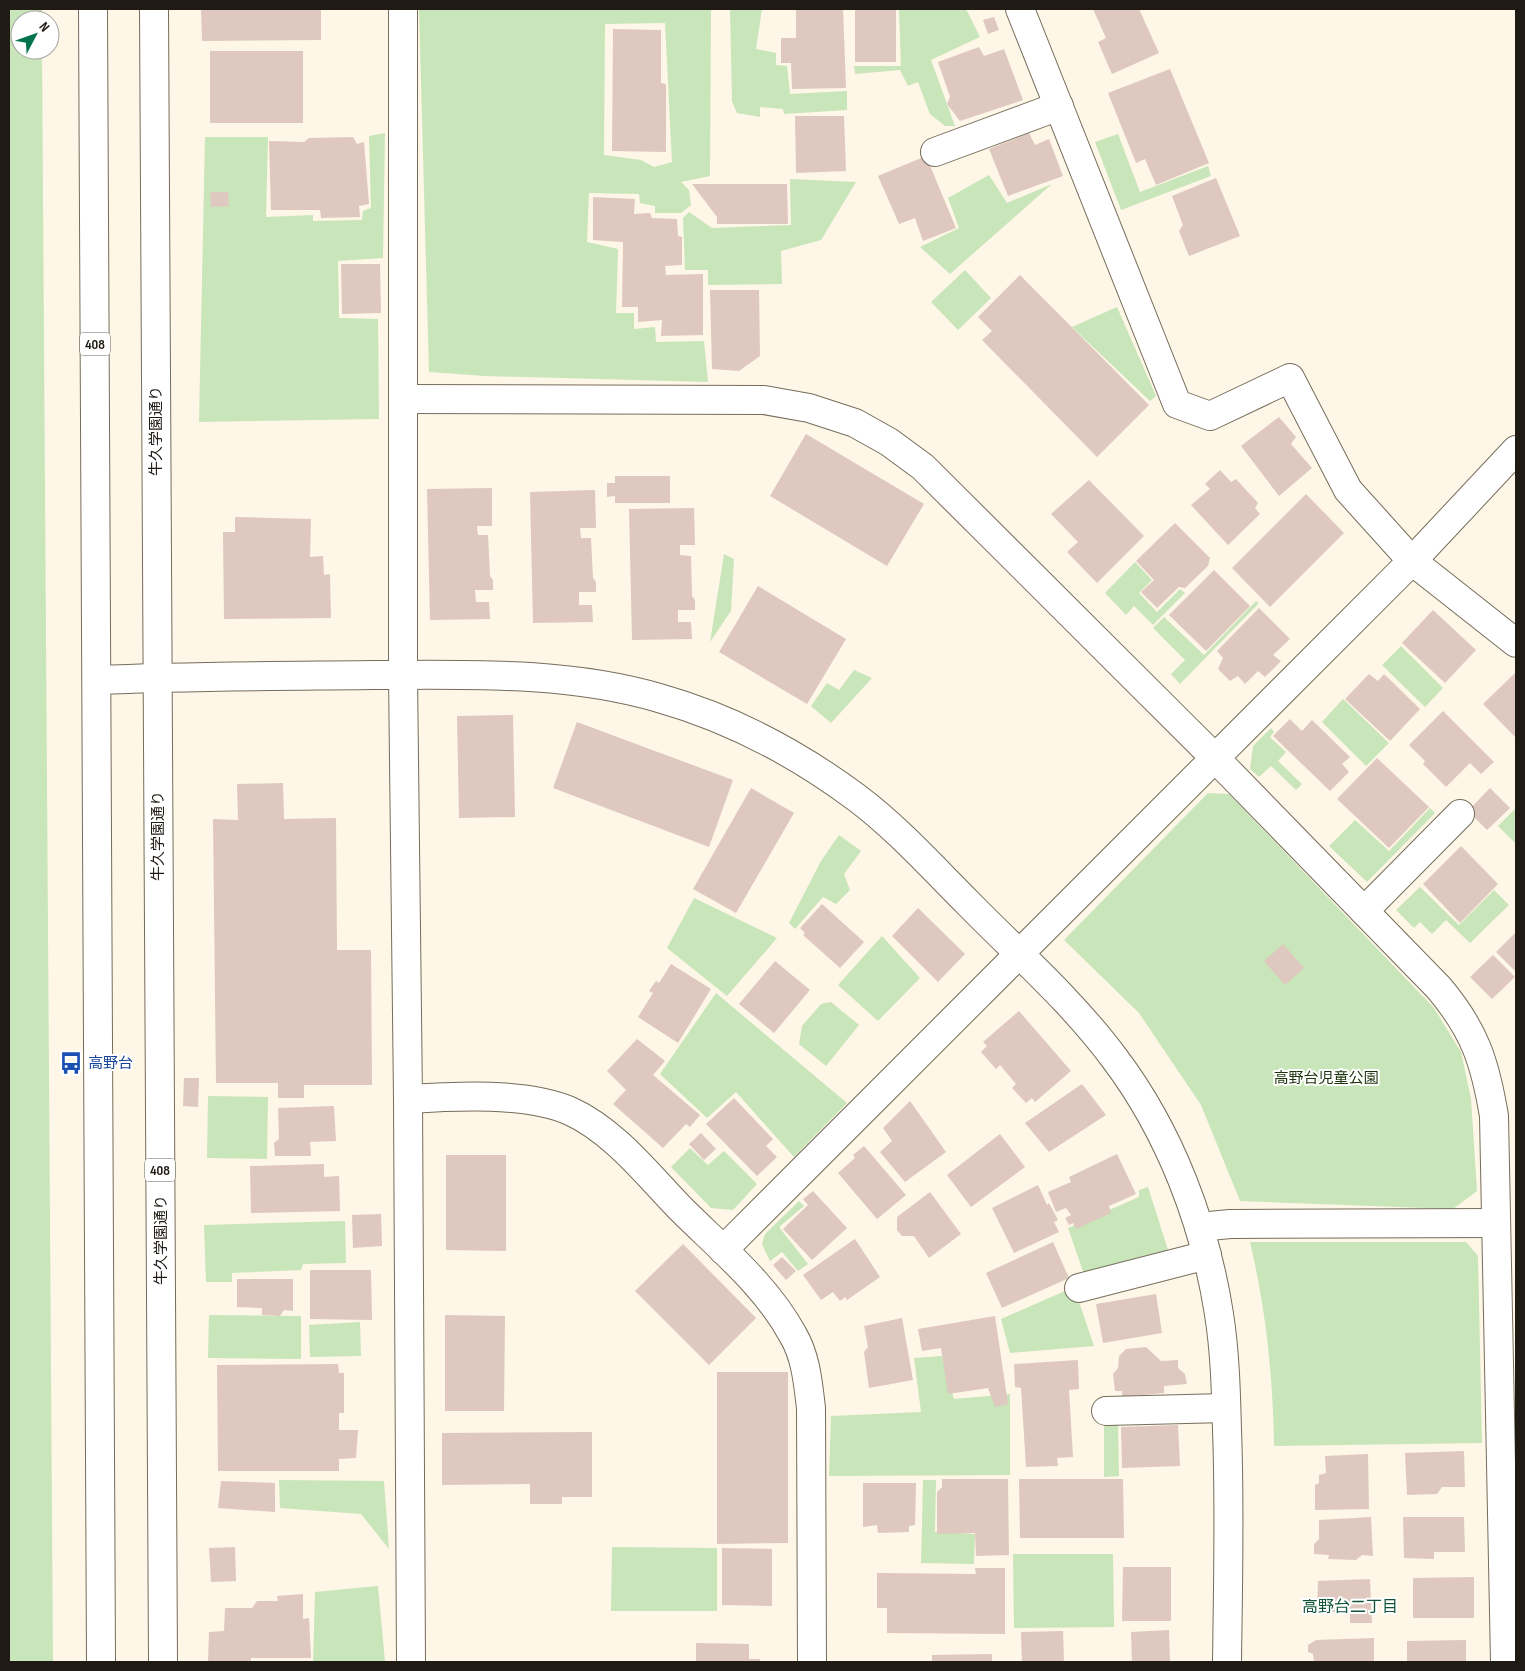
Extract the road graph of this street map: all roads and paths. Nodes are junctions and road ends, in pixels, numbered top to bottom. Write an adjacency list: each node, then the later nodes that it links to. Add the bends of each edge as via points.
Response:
1 (92, 9): 13 (main road, 408)
2 (154, 9): 12 (main road, 牛久学園通り / 408)
3 (403, 9): 7 (main road)
4 (1020, 9): 5 (main road)
5 (1059, 106): 6 (main road); 9 (main road, via 1177,404 1210,416 1290,378 1348,490)
6 (935, 152)
7 (404, 399): 11 (main road); 14 (main road, via 764,400 809,408 854,422 890,442 923,467)
8 (1516, 450): 9 (main road)
9 (1412, 561): 10 (main road); 14 (main road)
10 (1516, 642)
11 (403, 675): 12 (main road); 17 (main road, via 503,675 577,680 658,697 730,723 797,758 859,800 918,853); 18 (main road)
12 (157, 678): 13 (main road); 28 (main road, 牛久学園通り / 408)
13 (97, 680): 27 (main road, 408)
14 (1215, 758): 16 (main road); 17 (main road)
15 (1460, 814): 16 (main road)
16 (1364, 911): 19 (main road, via 1439,988 1469,1029 1486,1072 1494,1116)
17 (1019, 954): 20 (main road, via 1084,1021 1138,1092 1156,1124); 21 (main road)
18 (408, 1098): 21 (main road, via 467,1096 521,1099 569,1111 604,1132); 29 (main road)
19 (1494, 1222): 20 (main road); 26 (main road)
20 (1199, 1227): 22 (main road)
21 (723, 1250): 30 (main road, via 781,1314 794,1336 807,1374 811,1408)
22 (1207, 1255): 23 (main road); 24 (main road, via 1220,1317)
23 (1079, 1288)
24 (1226, 1408): 25 (main road); 31 (main road)
25 (1106, 1412)
26 (1511, 1585): 32 (main road)
27 (101, 1662)
28 (164, 1662)
29 (411, 1662)
30 (812, 1662)
31 (1227, 1662)
32 (1505, 1662)

